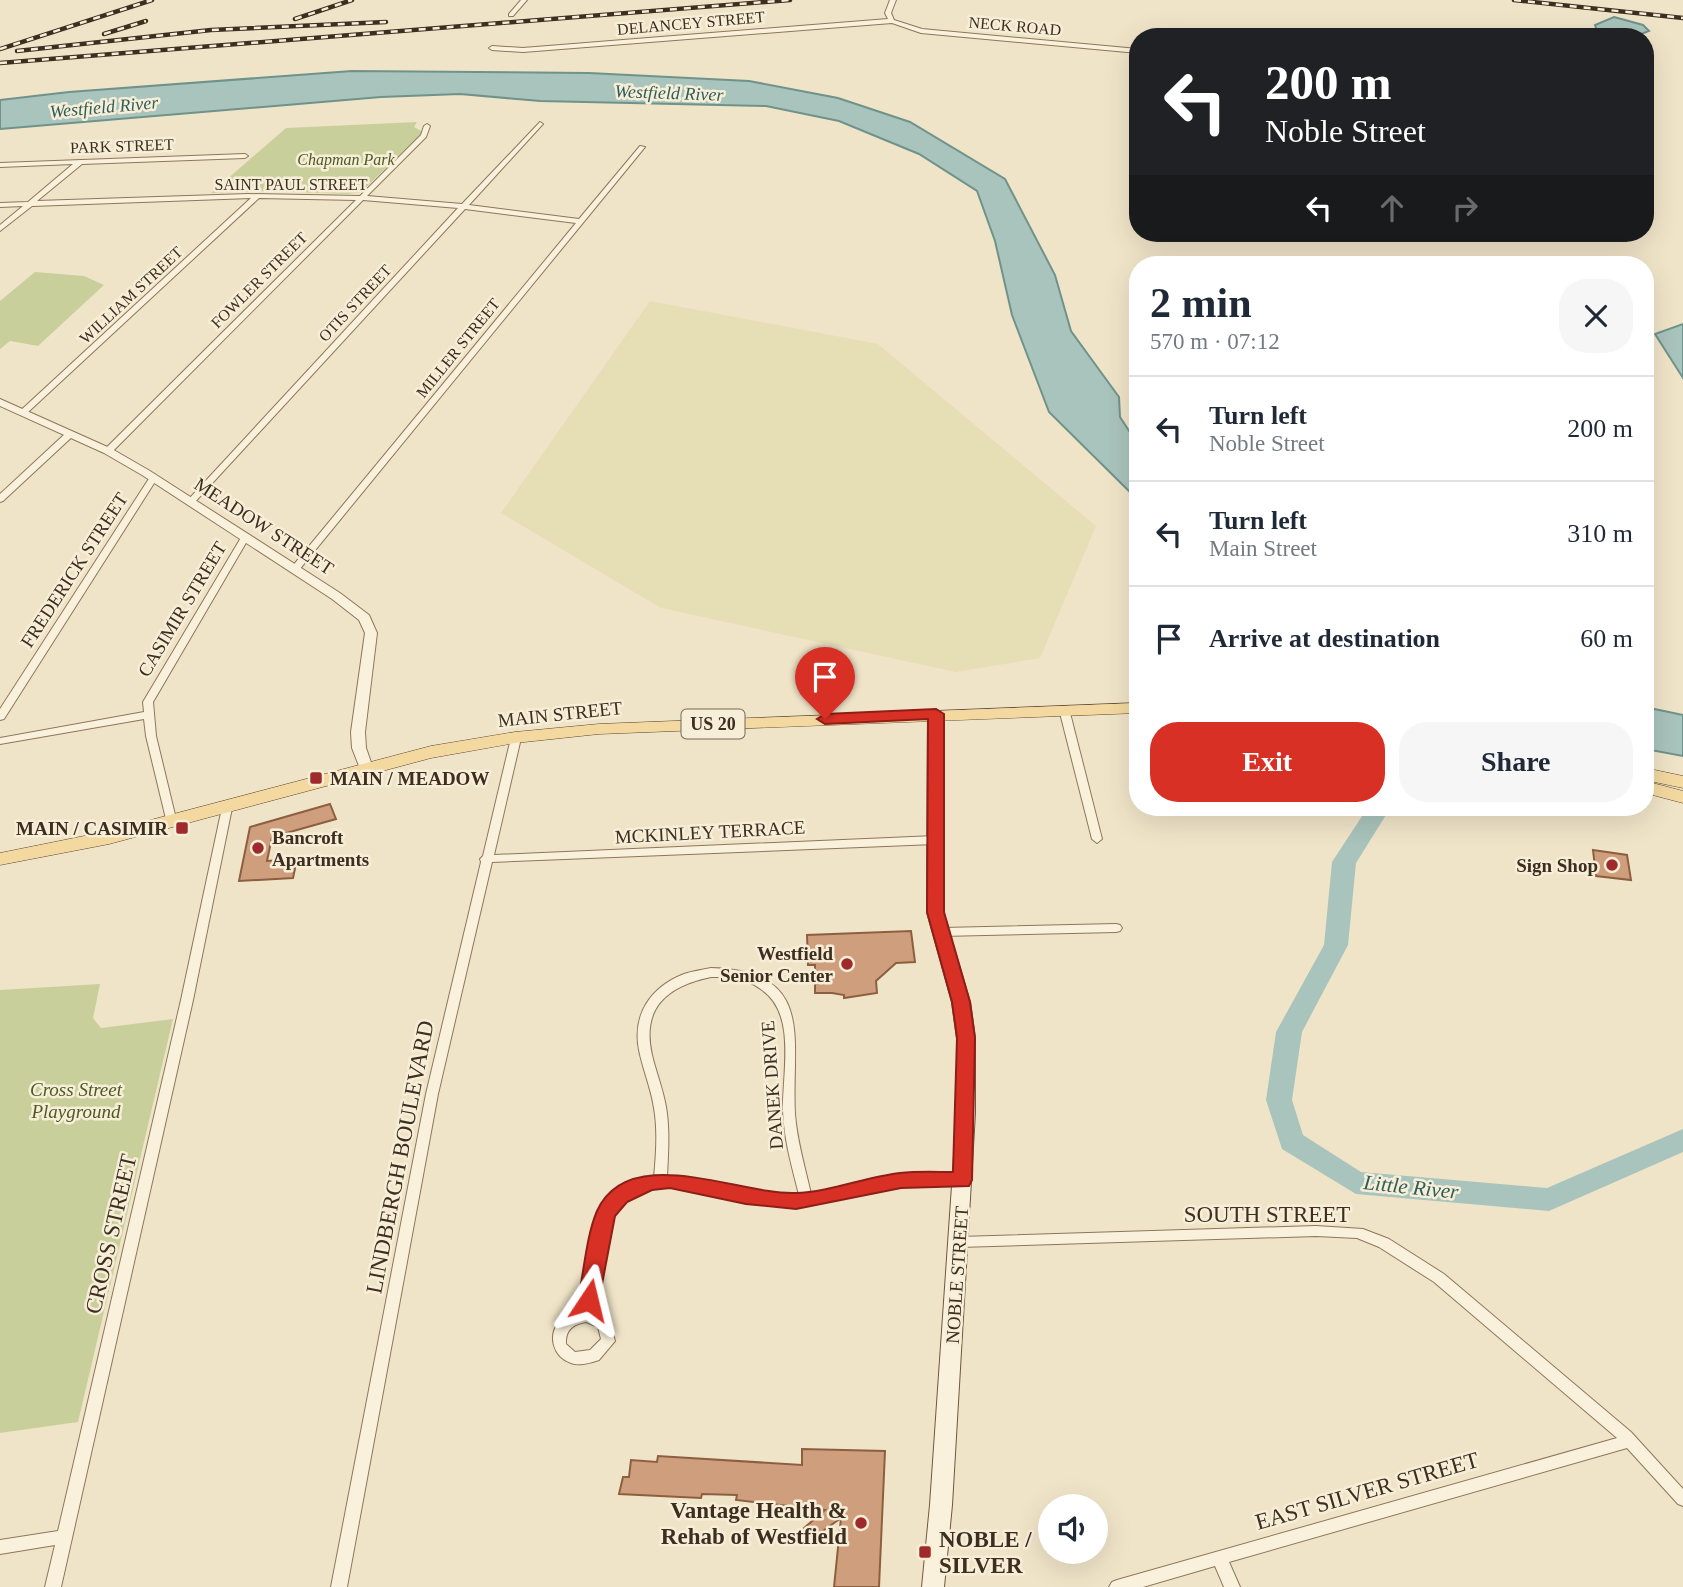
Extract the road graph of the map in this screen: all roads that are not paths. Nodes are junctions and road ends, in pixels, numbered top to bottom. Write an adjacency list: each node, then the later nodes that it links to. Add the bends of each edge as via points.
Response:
1 (524, 0): 3 (street)
2 (893, 0): 4 (street, via 888,13)
3 (511, 15)
4 (892, 21): 5 (street, DELANCEY STREET, via 523,50); 6 (street, NECK ROAD, via 921,32)
5 (492, 48)
6 (1129, 50)
7 (540, 124): 17 (street, OTIS STREET)
8 (427, 126): 14 (street, FOWLER STREET, via 424,136)
9 (642, 147): 18 (street, MILLER STREET)
10 (245, 156): 11 (street, PARK STREET)
11 (80, 162): 12 (street, PARK STREET); 15 (street)
12 (0, 165)
13 (257, 196): 14 (street, SAINT PAUL STREET); 15 (street, SAINT PAUL STREET); 21 (street, WILLIAM STREET)
14 (359, 198): 17 (street, SAINT PAUL STREET); 23 (street, FOWLER STREET)
15 (31, 204): 16 (street, SAINT PAUL STREET); 19 (street)
16 (0, 205)
17 (465, 205): 18 (street, SAINT PAUL STREET); 26 (street, OTIS STREET)
18 (581, 221): 28 (street, MILLER STREET)
19 (0, 229)
20 (0, 402): 21 (street, MEADOW STREET)
21 (23, 412): 22 (street, MEADOW STREET)
22 (71, 434): 23 (street, MEADOW STREET); 25 (street)
23 (108, 451): 24 (street, MEADOW STREET)
24 (154, 477): 26 (street, MEADOW STREET); 33 (street, FREDERICK STREET)
25 (0, 499)
26 (191, 501): 27 (street, MEADOW STREET)
27 (246, 536): 28 (street, MEADOW STREET); 32 (street, CASIMIR STREET, via 148,702)
28 (296, 568): 36 (street, MEADOW STREET, via 371,626 358,723)
29 (1129, 708): 30 (main road, MAIN STREET / US 20)
30 (1064, 709): 31 (main road, MAIN STREET / US 20); 44 (street)
31 (936, 714): 34 (main road, MAIN STREET / US 20, via 599,729); 43 (main road, NOBLE STREET)
32 (147, 715): 35 (street); 42 (street)
33 (0, 717)
34 (516, 738): 36 (main road, MAIN STREET / US 20); 46 (street, LINDBERGH BOULEVARD)
35 (0, 741)
36 (366, 768): 41 (main road, MAIN STREET / US 20)
37 (1654, 776): 38 (main road)
38 (1683, 782)
39 (1654, 789): 40 (main road)
40 (1683, 797)
41 (227, 808): 42 (main road, MAIN STREET / US 20); 56 (street, CROSS STREET)
42 (172, 823): 45 (main road, MAIN STREET / US 20)
43 (935, 839): 46 (street, MCKINLEY TERRACE); 48 (main road, NOBLE STREET, via 935,912)
44 (1097, 839)
45 (0, 859)
46 (485, 859): 60 (street, LINDBERGH BOULEVARD, via 432,1094)
47 (1116, 928): 48 (street)
48 (942, 932): 49 (main road, NOBLE STREET, via 966,1038)
49 (962, 1180): 51 (street, via 901,1181); 52 (main road, NOBLE STREET)
50 (660, 1181): 51 (street, via 764,1199); 51 (street, DANEK DRIVE, via 661,1116 644,1021 658,996 675,984 696,976 730,973 769,988 786,1011 790,1124); 53 (street, via 631,1189 606,1213)
51 (806, 1200)
52 (959, 1242): 54 (street, SOUTH STREET, via 1316,1231 1358,1234 1384,1243 1439,1278); 61 (main road, NOBLE STREET)
53 (586, 1316)
54 (1630, 1441): 55 (street, SOUTH STREET); 58 (street, EAST SILVER STREET)
55 (1683, 1499)
56 (62, 1537): 57 (street); 59 (street, CROSS STREET)
57 (0, 1547)
58 (1219, 1557): 62 (street, EAST SILVER STREET); 63 (street)
59 (53, 1587)
60 (339, 1587)
61 (933, 1587)
62 (1117, 1587)
63 (1232, 1587)

